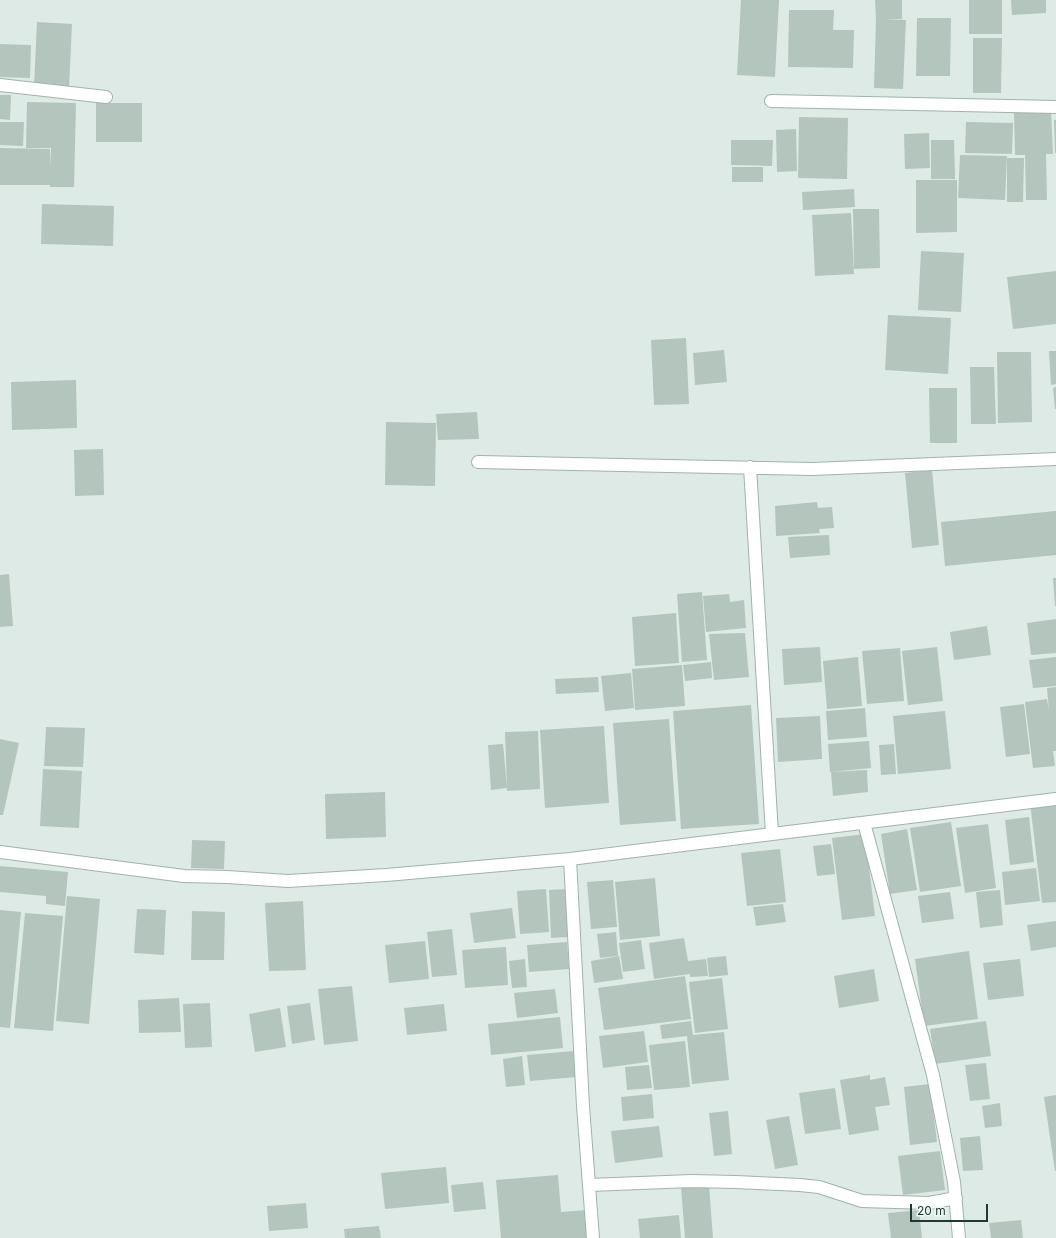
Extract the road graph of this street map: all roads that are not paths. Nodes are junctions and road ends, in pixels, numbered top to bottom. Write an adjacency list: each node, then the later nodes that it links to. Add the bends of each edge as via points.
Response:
1 (0, 85): 2 (street)
2 (106, 97)
3 (771, 101): 4 (street)
4 (1056, 107)
5 (1056, 459): 7 (street, via 812,469)
6 (478, 462): 7 (street)
7 (750, 467): 10 (street)
8 (1056, 799): 9 (street)
9 (864, 823): 10 (street); 14 (street, via 933,1075)
10 (772, 834): 12 (street)
11 (0, 852): 12 (street, via 184,876 227,876 288,881)
12 (570, 859): 13 (street)
13 (589, 1184): 14 (street, via 692,1181 800,1184 819,1187 862,1201 929,1203); 15 (street)
14 (956, 1198): 16 (street)
15 (593, 1238)
16 (959, 1238)

